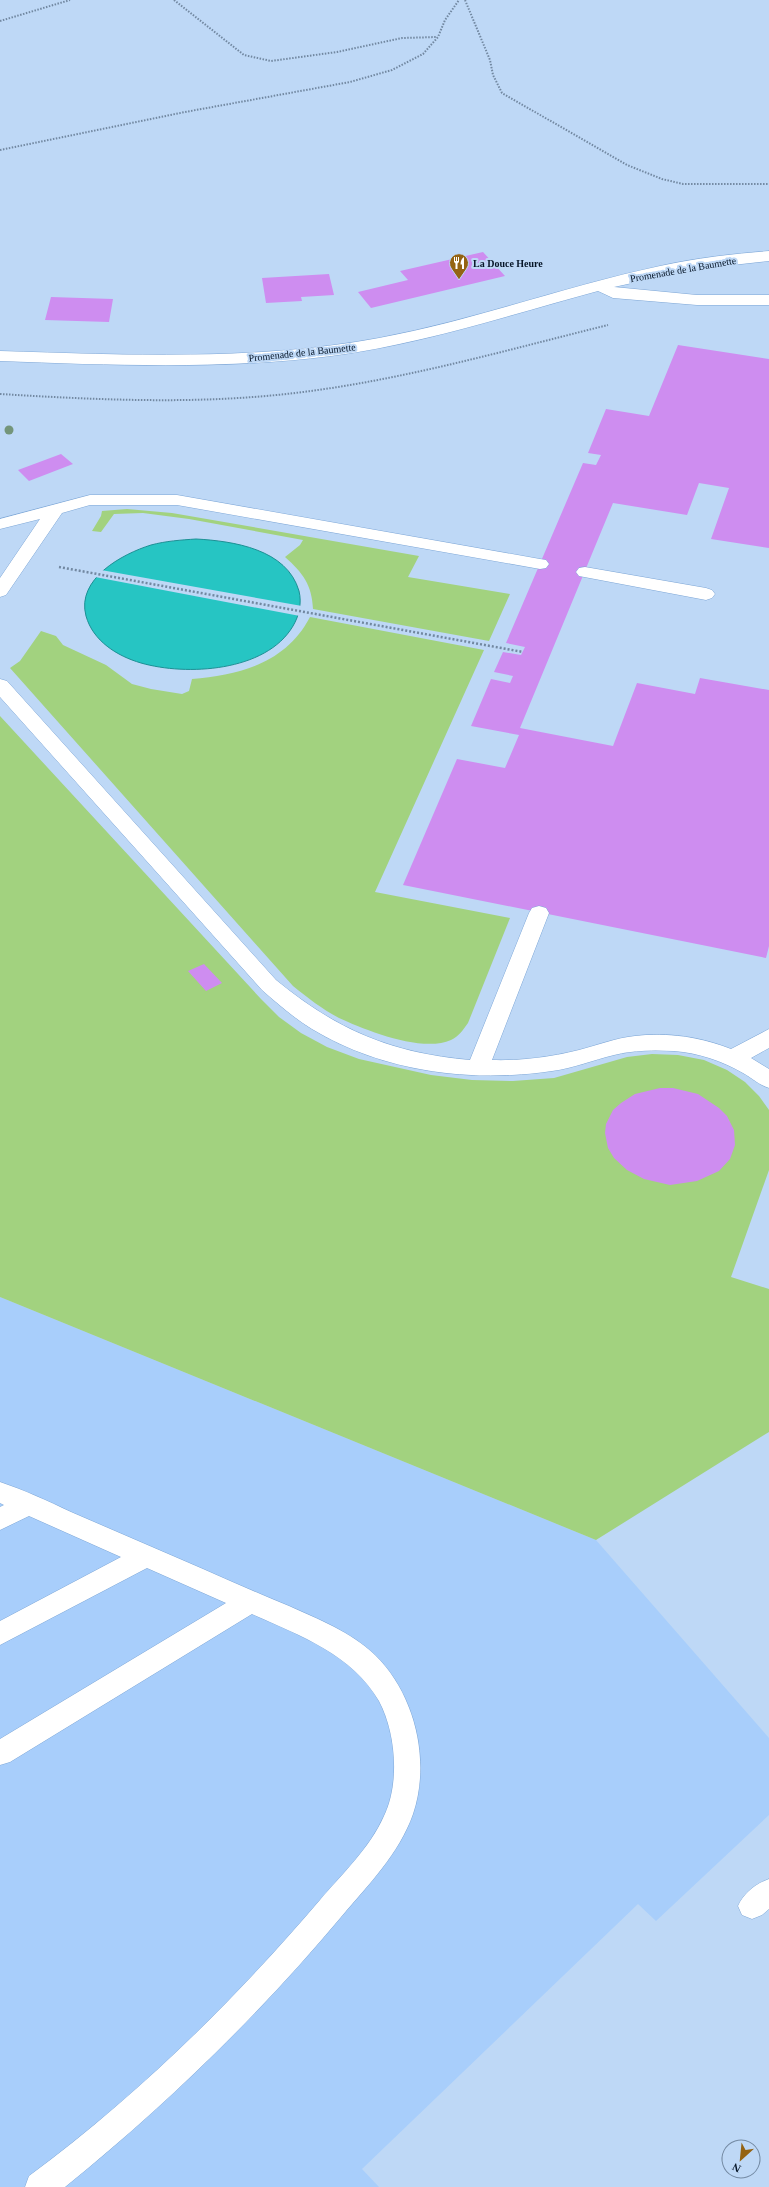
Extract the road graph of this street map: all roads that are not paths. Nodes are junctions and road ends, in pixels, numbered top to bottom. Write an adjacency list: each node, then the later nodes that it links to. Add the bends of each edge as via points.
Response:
1 (769, 256): 2 (street, Promenade de la Baumette, via 745,257)
2 (665, 270): 3 (street, Promenade de la Baumette); 4 (street, via 668,280 675,288)
3 (597, 285): 4 (street, Promenade de la Baumette, via 613,293); 6 (street, Promenade de la Baumette, via 482,319 378,343 324,351 219,360 159,361)
4 (697, 300): 5 (street, Promenade de la Baumette)
5 (769, 300)
6 (0, 356)
7 (55, 510): 8 (street); 9 (street, via 90,500 177,500); 11 (street)
8 (0, 524)
9 (540, 564)
10 (585, 572): 12 (street)
11 (0, 591)
12 (706, 594)
13 (0, 685): 17 (street, via 269,985 296,1008 328,1028 363,1044 440,1064)
14 (539, 912): 17 (street)
15 (769, 1037): 16 (street)
16 (732, 1057): 17 (street, via 676,1043 645,1042 614,1047 554,1063); 18 (street)
17 (478, 1067)
18 (769, 1080)
19 (0, 1492): 20 (street)
20 (28, 1504): 21 (street); 22 (street)
21 (0, 1519)
22 (146, 1556): 23 (street); 24 (street)
23 (251, 1601): 25 (street); 26 (street, via 342,1645 367,1665 386,1690 400,1719 407,1750 406,1782 399,1813 383,1844 370,1860 299,1947 227,2024 148,2098)
24 (0, 1634)
25 (0, 1753)
26 (40, 2187)

